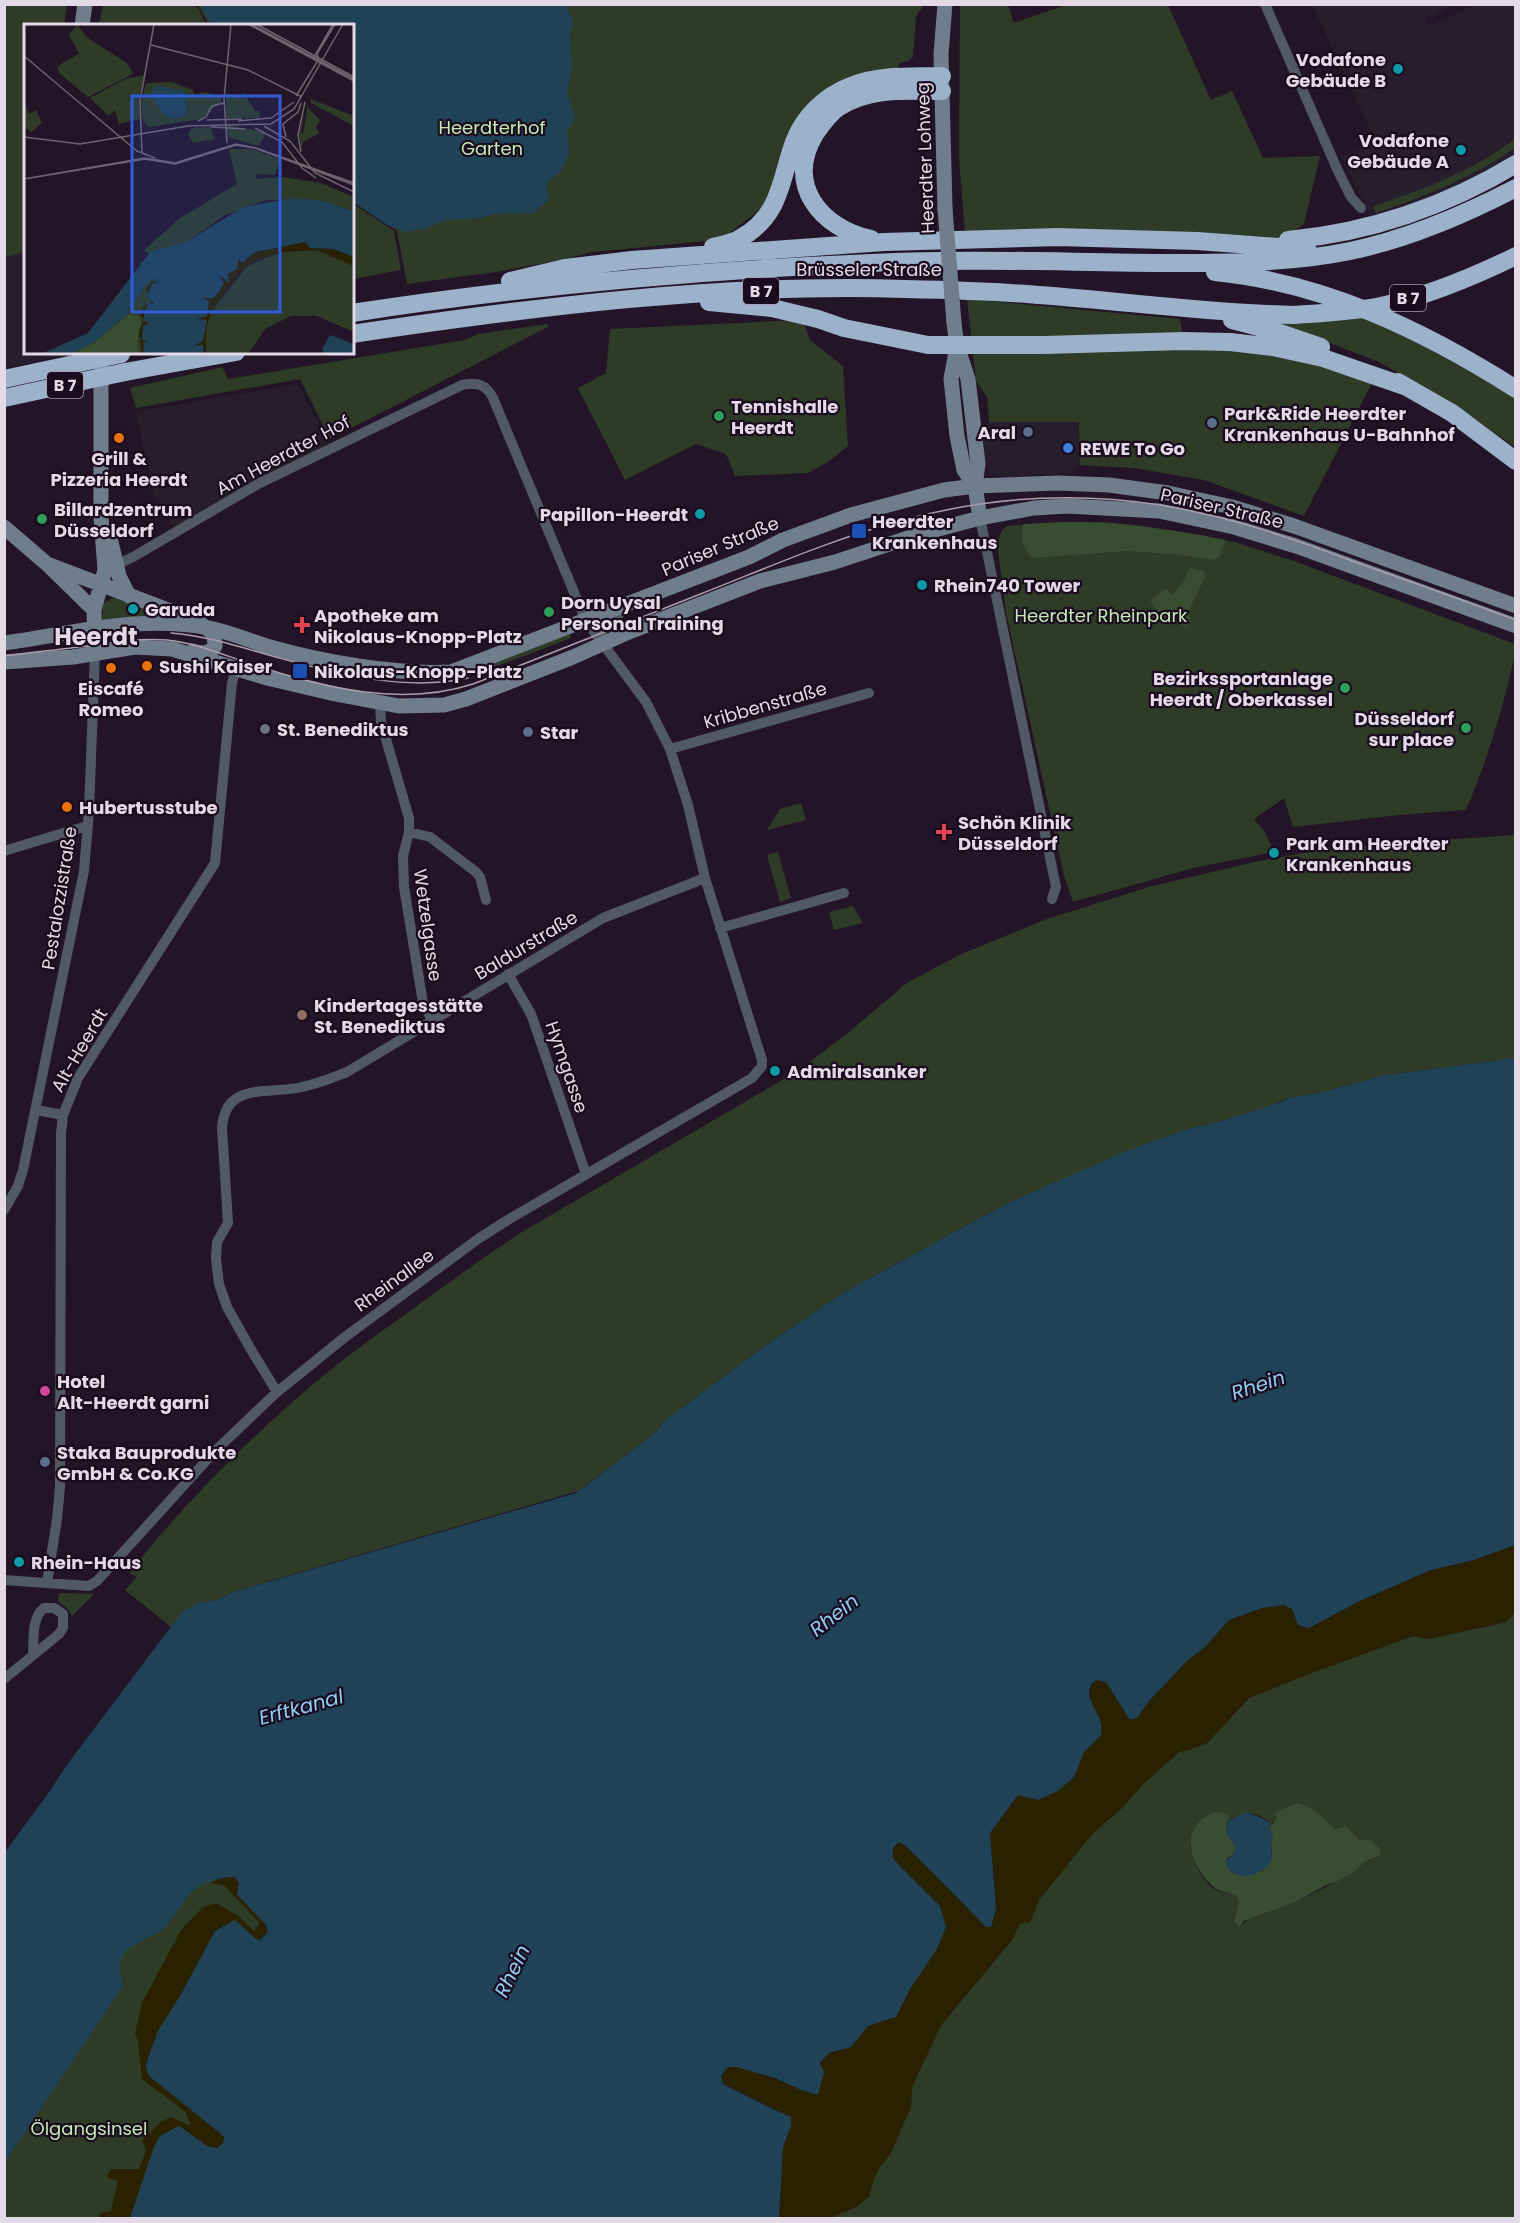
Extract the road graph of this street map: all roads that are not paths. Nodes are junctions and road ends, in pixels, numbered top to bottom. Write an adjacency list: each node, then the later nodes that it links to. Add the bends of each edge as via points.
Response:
1 (86, 4): 4 (main road)
2 (945, 4): 5 (main road, Heerdter Lohweg)
3 (1265, 4): 8 (street, via 1338,171)
4 (82, 24)
5 (942, 83): 9 (highway, via 858,98 829,115 810,143 805,184 812,201 828,220 847,232); 13 (highway, via 878,78 825,99 802,126 776,201 761,221 739,239); 20 (main road, Heerdter Lohweg, bridge, via 945,208)
6 (1515, 164): 10 (highway, via 1453,198 1369,226 1305,239)
7 (1515, 188): 11 (highway, Brüsseler Straße / B 7, via 1434,225)
8 (1361, 208)
9 (884, 242): 10 (highway, via 1058,237); 13 (highway)
10 (1247, 244): 11 (highway)
11 (1351, 251): 14 (highway, Brüsseler Straße / B 7, via 1290,260)
12 (1515, 256): 17 (highway, Brüsseler Straße / B 7, bridge, via 1433,291 1382,306 1294,315)
13 (673, 257): 16 (highway, via 565,268)
14 (1135, 263): 16 (highway, Brüsseler Straße / B 7, via 1011,260 813,266 559,285); 26 (highway, Brüsseler Straße, via 1237,274 1335,297 1414,330)
15 (638, 300): 17 (highway, Brüsseler Straße / B 7, via 820,288 904,289); 19 (highway, Brüsseler Straße / B 7); 20 (highway, via 772,308 843,328 928,345)
16 (398, 306): 18 (highway, Brüsseler Straße / B 7)
17 (1171, 307): 25 (highway, Brüsseler Straße, via 1274,331 1373,369)
18 (354, 313)
19 (354, 334)
20 (957, 346): 25 (highway, via 1230,342 1323,358); 29 (main road, Heerdter Lohweg, via 951,380 957,436 964,470)
21 (100, 354): 33 (main road, via 101,517)
22 (204, 354): 23 (highway, B 7)
23 (125, 359): 24 (highway, B 7, bridge); 27 (highway, B 7, bridge)
24 (4, 379)
25 (1407, 387): 28 (highway, Brüsseler Straße, via 1452,413)
26 (1515, 389)
27 (4, 398)
28 (1515, 461)
29 (975, 486): 30 (main road, Heerdter Lohweg); 36 (main road, Pariser Straße, via 925,494 851,515); 37 (main road, Pariser Straße, via 1109,485 1204,500 1294,526)
30 (980, 518): 40 (main road, Pariser Straße, via 1066,506 1125,508 1193,517 1296,546); 44 (main road, Pariser Straße, via 760,581); 58 (street, via 1056,887)
31 (4, 527): 32 (main road)
32 (47, 564): 33 (main road); 34 (main road)
33 (108, 578): 34 (main road, via 85,595); 35 (main road); 38 (main road); 39 (street, Am Heerdter Hof, via 258,484 474,382 489,390 493,398)
34 (77, 592): 38 (main road)
35 (129, 596): 38 (main road, via 105,596); 41 (main road)
36 (634, 602): 39 (main road, Pariser Straße); 44 (street, Pariser Straße, via 625,612 604,623)
37 (1515, 606)
38 (94, 610): 42 (main road)
39 (586, 621): 41 (main road, via 462,669 440,672 325,660); 44 (street)
40 (1515, 626)
41 (207, 627): 42 (main road, via 162,623); 46 (main road, via 215,639 212,651)
42 (94, 629): 43 (main road); 45 (main road, via 106,643); 47 (main road)
43 (4, 644)
44 (604, 644): 51 (main road, via 444,705 406,707); 52 (street, via 646,702)
45 (118, 649): 46 (main road); 47 (main road)
46 (172, 649): 49 (main road)
47 (95, 653): 48 (main road); 53 (street, Pestalozzistraße)
48 (4, 662)
49 (236, 669): 51 (main road); 64 (street, Alt-Heerdt, via 215,863 78,1078)
50 (869, 693): 52 (street, Kribbenstraße)
51 (380, 703): 54 (street, via 381,722 405,799)
52 (670, 749): 56 (street)
53 (87, 826): 55 (street); 63 (street, Pestalozzistraße, via 84,871)
54 (409, 832): 59 (street, via 430,837 476,872); 62 (street, Wetzelgasse, via 403,856 404,887 423,1003)
55 (4, 851)
56 (705, 878): 60 (street); 61 (street, Baldurstraße, via 603,918)
57 (844, 893): 60 (street)
58 (1052, 899)
59 (486, 900)
60 (720, 928): 65 (street, Rheinallee, via 762,1066 752,1078)
61 (508, 974): 62 (street, Baldurstraße); 65 (street, Hymgasse, via 540,1036)
62 (432, 1020): 67 (street, Baldurstraße, via 347,1072 301,1088 248,1093 237,1097 225,1110 222,1128 228,1223 217,1242 219,1284 227,1307)
63 (36, 1110): 64 (street); 66 (street, Pestalozzistraße, via 23,1170)
64 (63, 1115): 69 (street, Alt-Heerdt, via 60,1487)
65 (586, 1174): 67 (street, Rheinallee, via 478,1239)
66 (4, 1210)
67 (277, 1392): 69 (street, Rheinallee, via 215,1451 97,1581 89,1586)
68 (4, 1580): 69 (street)
69 (47, 1583)
70 (33, 1655): 71 (street)
71 (4, 1679)

